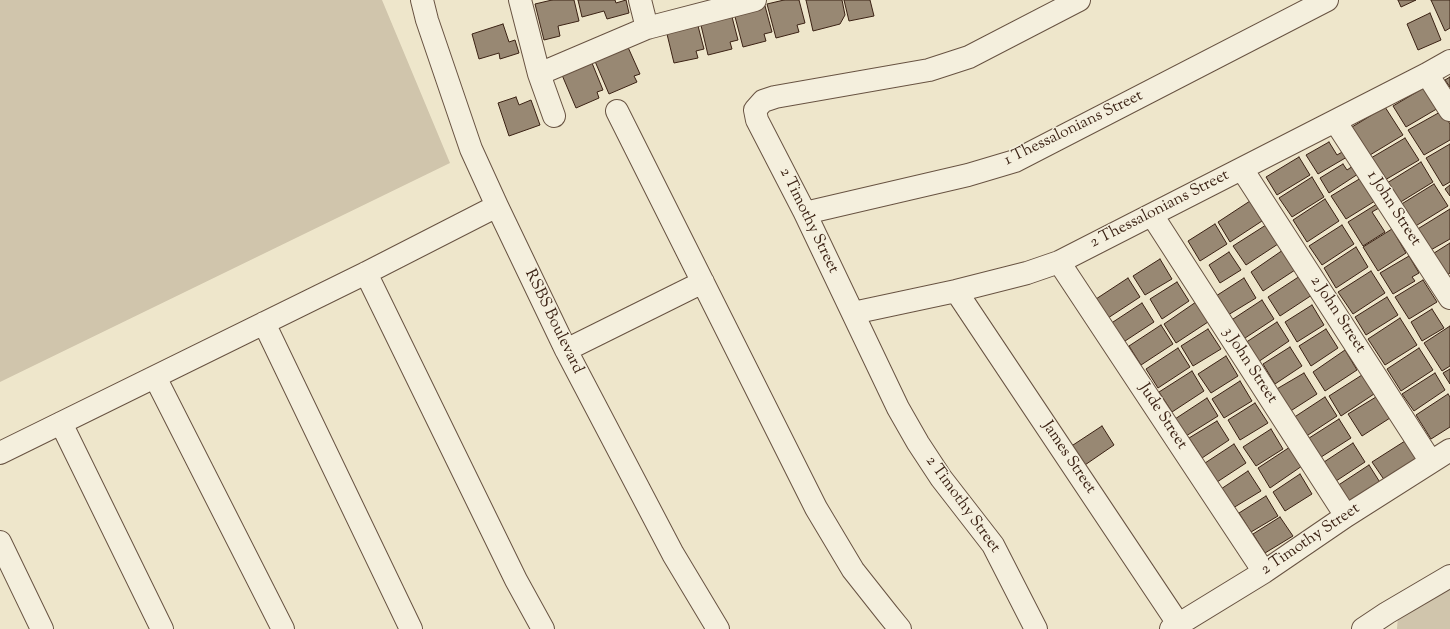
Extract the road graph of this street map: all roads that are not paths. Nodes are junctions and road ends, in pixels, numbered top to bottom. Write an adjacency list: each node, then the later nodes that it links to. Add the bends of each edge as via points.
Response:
1 (422, 0): 16 (street, RSBS Boulevard, via 426,20 471,150)
2 (520, 0): 9 (street)
3 (640, 0): 7 (street)
4 (755, 0): 7 (street)
5 (1079, 0): 17 (street, 2 Timothy Street, via 969,57 929,70 763,101 755,110 757,120)
6 (1327, 0): 17 (street, 1 Thessalonians Street, via 1015,160 968,175)
7 (647, 28): 9 (street)
8 (1450, 61): 10 (street, 2 Thessalonians Street)
9 (539, 74): 13 (street)
10 (1427, 74): 11 (street); 14 (street, 2 Thessalonians Street)
11 (1450, 110)
12 (617, 111): 21 (street)
13 (554, 116)
14 (1335, 121): 15 (street, 2 Thessalonians Street); 23 (street, 1 John Street)
15 (1242, 169): 18 (street, 2 Thessalonians Street); 31 (street, 2 John Street)
16 (497, 206): 20 (street); 26 (street, RSBS Boulevard)
17 (805, 213): 24 (street, 2 Timothy Street)
18 (1152, 215): 19 (street, 2 Thessalonians Street); 32 (street, 3 John Street)
19 (1059, 262): 22 (street, 2 Thessalonians Street); 34 (street, Jude Street)
20 (366, 273): 25 (street); 41 (street, via 516,580)
21 (703, 282): 26 (street); 43 (street, via 816,508 853,570)
22 (956, 291): 24 (street, 2 Thessalonians Street); 36 (street, James Street)
23 (1450, 298)
24 (853, 313): 44 (street, 2 Timothy Street, via 898,408 941,478 993,545)
25 (264, 323): 27 (street); 40 (street)
26 (566, 350): 42 (street, RSBS Boulevard, via 673,554)
27 (155, 377): 28 (street); 39 (street)
28 (61, 423): 30 (street); 38 (street)
29 (1450, 450): 31 (street, 2 Timothy Street)
30 (0, 453)
31 (1431, 462): 32 (street, 2 Timothy Street)
32 (1346, 516): 34 (street, 2 Timothy Street)
33 (0, 542): 37 (street)
34 (1264, 572): 36 (street, 2 Timothy Street)
35 (1450, 576): 45 (street)
36 (1175, 627)
37 (42, 629)
38 (162, 629)
39 (283, 629)
40 (411, 629)
41 (543, 629)
42 (718, 629)
43 (900, 629)
44 (1036, 629)
45 (1363, 629)

